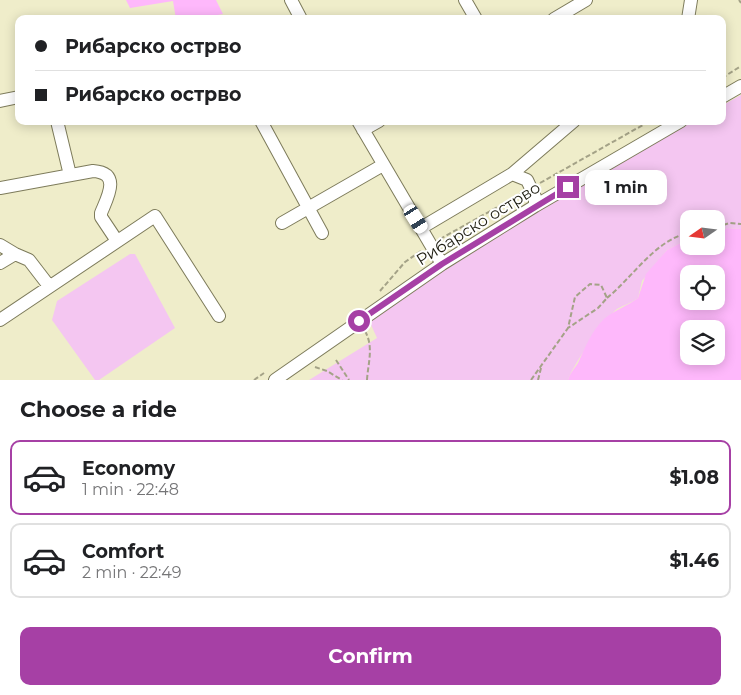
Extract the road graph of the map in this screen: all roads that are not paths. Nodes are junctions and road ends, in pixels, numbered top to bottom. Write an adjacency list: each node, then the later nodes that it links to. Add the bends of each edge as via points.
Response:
1 (291, 0): 5 (street)
2 (465, 0): 6 (street)
3 (586, 0): 7 (street)
4 (691, 0): 8 (street)
5 (299, 15)
6 (474, 15)
7 (561, 15)
8 (689, 15)
9 (741, 86): 10 (street)
10 (726, 95)
11 (15, 98): 12 (street)
12 (0, 101)
13 (58, 125): 20 (street)
14 (263, 125): 23 (street)
15 (569, 125): 19 (street)
16 (674, 125): 22 (street, Рибарско острво)
17 (360, 126): 18 (street)
18 (383, 165): 23 (street); 25 (street)
19 (512, 174): 22 (street, via 527,180 535,197); 25 (street)
20 (70, 175): 21 (street); 27 (street, via 101,171 106,175 111,191 101,217)
21 (0, 188)
22 (535, 206): 31 (street, Рибарско острво)
23 (309, 208): 24 (street); 26 (street)
24 (282, 223)
25 (421, 228): 31 (street)
26 (322, 233)
27 (117, 240): 32 (street); 33 (street, via 155,216)
28 (0, 245): 29 (street)
29 (15, 254): 30 (street); 32 (street, via 29,260)
30 (0, 263)
31 (442, 264): 35 (street, Рибарско острво)
32 (49, 286): 34 (street)
33 (219, 316)
34 (0, 320)
35 (274, 380)

